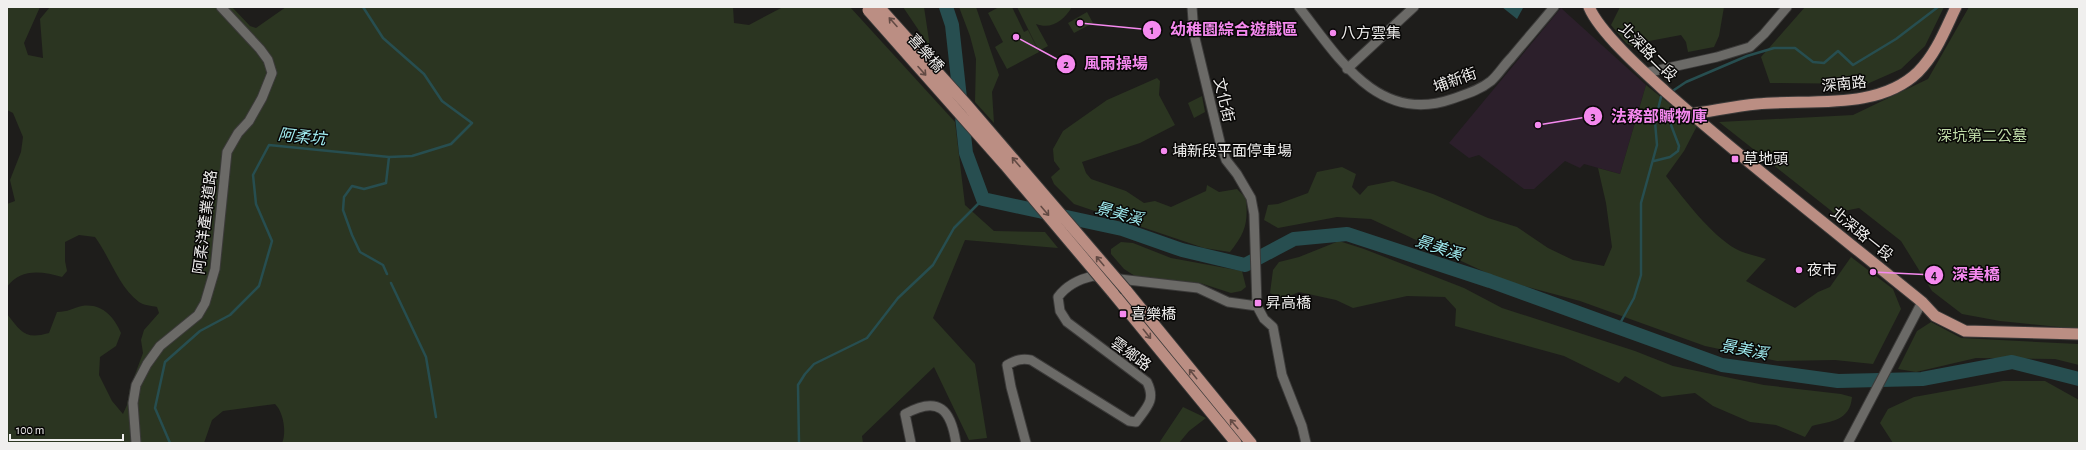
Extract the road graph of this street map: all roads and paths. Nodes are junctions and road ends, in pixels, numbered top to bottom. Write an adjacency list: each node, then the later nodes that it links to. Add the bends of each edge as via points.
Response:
1 (221, 7): 17 (street, 阿柔洋產業道路, via 260,49 268,60 272,73 249,121 238,133 227,152 215,269 205,303 198,315 160,346 136,385 133,402)
2 (1192, 7): 14 (street, 文化街, via 1194,34 1222,151 1251,198 1254,214)
3 (1299, 7): 10 (street, 埔新街)
4 (1414, 7): 10 (street)
5 (1554, 7): 10 (street, 埔新街, via 1492,80 1474,91 1445,101 1423,104 1397,102 1372,90)
6 (1590, 7): 11 (main road, 北深路二段, via 1610,37)
7 (1788, 7): 11 (street, via 1750,47)
8 (1956, 7): 12 (main road, 深南路, via 1933,55 1917,73 1905,82 1876,95 1855,100 1757,104)
9 (871, 8): 16 (main road, 喜樂橋, bridge)
10 (1347, 69)
11 (1644, 73): 12 (main road, 北深路二段)
12 (1691, 114): 13 (main road, 北深路一段)
13 (1922, 302): 15 (main road, 北深路一段, via 1935,316 1964,331); 24 (street)
14 (1257, 303): 20 (street, 雲鄉路, via 1228,302 1198,288 1093,276 1063,290 1058,297 1060,311 1067,322 1147,382 1152,391 1150,403 1136,422 1129,421 1031,360 1015,360 1007,365); 23 (street, via 1264,319 1273,327 1282,375)
15 (2079, 334)
16 (1214, 407): 21 (main road); 22 (main road, one-way to 16)
17 (136, 443)
18 (911, 443): 19 (street, via 906,414 924,406 943,410 948,414)
19 (956, 443)
20 (1026, 443)
21 (1236, 443)
22 (1250, 443)
23 (1306, 443)
24 (1848, 443)

